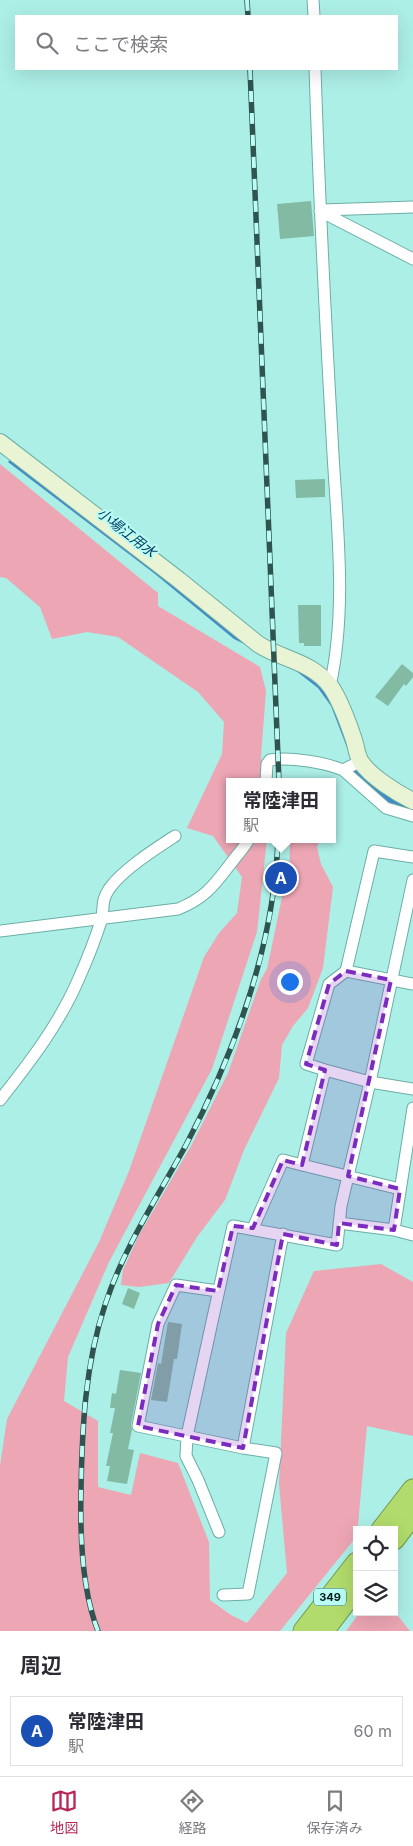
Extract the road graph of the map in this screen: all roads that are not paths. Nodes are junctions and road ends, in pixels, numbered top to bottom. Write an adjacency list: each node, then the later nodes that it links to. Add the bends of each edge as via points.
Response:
1 (313, 0): 2 (street)
2 (314, 15)
3 (315, 70): 5 (street)
4 (413, 207): 6 (street)
5 (320, 210): 6 (street); 9 (street, via 339,584 336,657)
6 (341, 216): 7 (street)
7 (413, 259)
8 (0, 442): 9 (street, via 258,644 300,662)
9 (330, 686): 10 (street, via 343,710)
10 (361, 761): 11 (street); 13 (street, via 382,783)
11 (343, 770): 12 (street, via 334,766 270,760); 14 (street, via 386,808)
12 (266, 778)
13 (413, 801)
14 (413, 816)
15 (175, 836): 19 (street, via 143,857 111,886 103,900)
16 (246, 843): 19 (street, via 216,884 193,903 178,909)
17 (413, 856): 21 (street, via 374,851)
18 (413, 880): 22 (street)
19 (102, 919): 20 (street); 27 (street, via 66,1006 47,1038)
20 (0, 931)
21 (346, 971): 22 (street); 24 (street, via 329,984 306,1064)
22 (391, 980): 23 (street); 25 (street)
23 (413, 984)
24 (325, 1070): 25 (street); 30 (street)
25 (370, 1082): 26 (street); 31 (street)
26 (413, 1089)
27 (0, 1100)
28 (413, 1108): 29 (street)
29 (410, 1146): 32 (street)
30 (302, 1165): 31 (street); 34 (street, via 282,1160)
31 (348, 1176): 32 (street); 33 (street)
32 (400, 1189): 35 (street)
33 (339, 1223): 35 (street); 36 (street, via 337,1245)
34 (253, 1228): 36 (street); 38 (street, via 232,1226)
35 (394, 1230): 37 (street)
36 (283, 1234): 40 (street)
37 (413, 1235)
38 (218, 1291): 39 (street); 39 (street, via 176,1285 158,1324 138,1426)
39 (187, 1436): 40 (street); 44 (street, via 186,1456)
40 (243, 1448): 48 (street, via 276,1453 248,1594)
41 (413, 1490): 43 (highway)
42 (413, 1514): 45 (highway)
43 (385, 1526)
44 (219, 1532)
45 (398, 1534)
46 (353, 1568): 49 (highway, 349)
47 (353, 1592): 50 (highway, 349)
48 (223, 1595)
49 (304, 1631)
50 (323, 1631)

